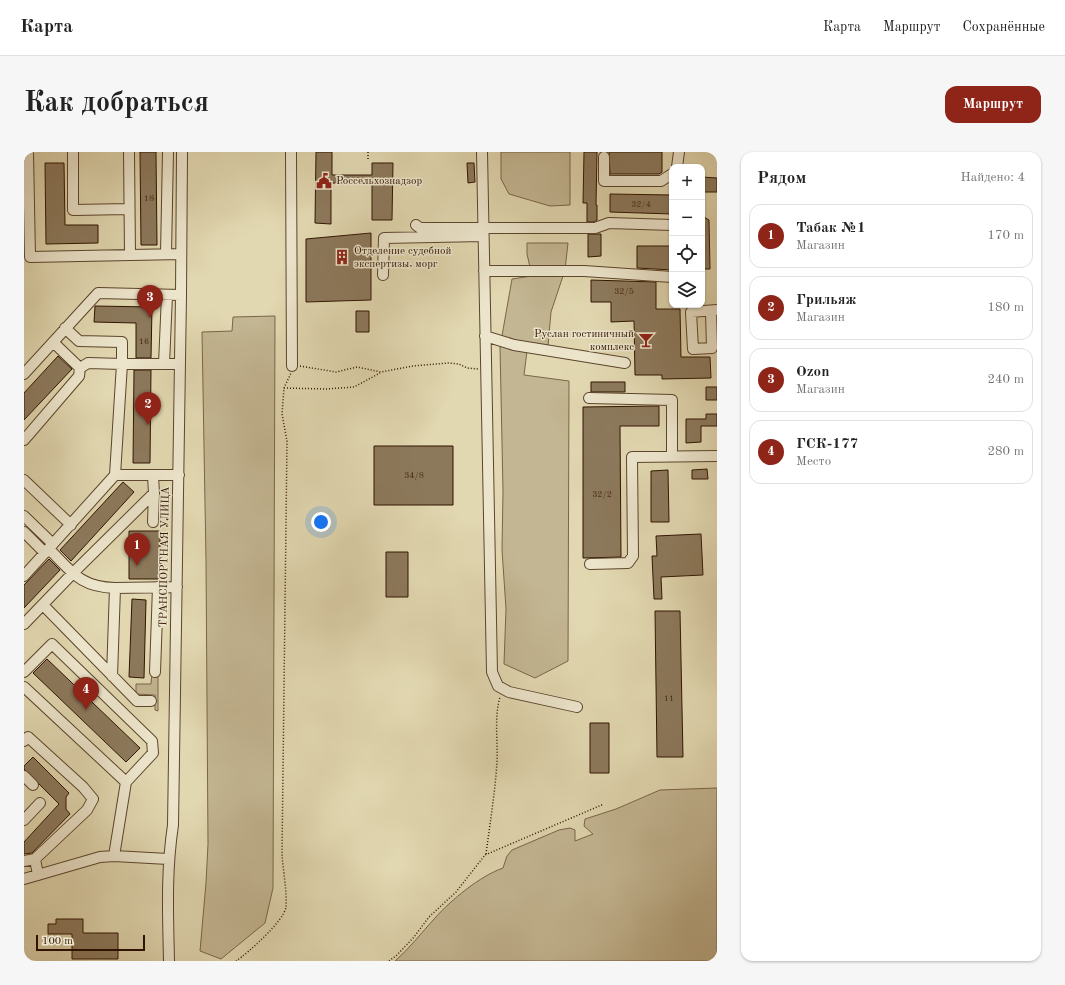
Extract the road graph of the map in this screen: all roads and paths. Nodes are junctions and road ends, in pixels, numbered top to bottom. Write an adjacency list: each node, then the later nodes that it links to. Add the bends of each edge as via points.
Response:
1 (28, 152): 14 (street)
2 (73, 152): 15 (street, via 73,210)
3 (129, 152): 15 (street)
4 (168, 152): 19 (street)
5 (182, 152): 20 (street, ТРАНСПОРТНАЯ УЛИЦА)
6 (291, 152): 38 (street)
7 (368, 152): 11 (path)
8 (482, 152): 18 (street)
9 (679, 152): 12 (street)
10 (604, 157): 13 (street, via 604,181 661,181)
11 (368, 159)
12 (677, 164)
13 (669, 176)
14 (27, 201): 22 (street)
15 (129, 209): 21 (street)
16 (416, 225): 18 (street, via 420,228)
17 (669, 225): 18 (street, via 609,223 595,228)
18 (483, 232): 23 (street); 24 (street, via 384,238)
19 (166, 254): 20 (street); 21 (street)
20 (181, 254): 27 (street, ТРАНСПОРТНАЯ УЛИЦА)
21 (130, 255): 22 (street)
22 (27, 257)
23 (484, 271): 25 (street, via 584,271); 31 (street)
24 (383, 275)
25 (669, 277)
26 (167, 295): 27 (street); 30 (street, via 98,293); 35 (street)
27 (181, 295): 36 (street, ТРАНСПОРТНАЯ УЛИЦА)
28 (697, 308): 29 (street); 29 (street, via 692,312 693,349 712,348)
29 (714, 311)
30 (66, 328): 32 (street); 34 (street, via 79,341 122,342)
31 (485, 336): 33 (street, via 514,345); 37 (street)
32 (53, 342): 39 (street); 41 (street)
33 (625, 363)
34 (122, 364): 35 (street); 39 (street, via 88,363); 47 (street)
35 (164, 364): 36 (street)
36 (180, 364): 48 (street, ТРАНСПОРТНАЯ УЛИЦА)
37 (486, 365): 40 (path, via 478,370 448,363); 69 (street, via 492,672 498,686)
38 (292, 366): 40 (path, via 336,372 357,367); 42 (path)
39 (80, 368): 44 (street, via 79,376)
40 (381, 372): 42 (path, via 354,387)
41 (24, 374)
42 (284, 388): 87 (path, via 282,414 287,441 287,495 282,854 286,908 253,949)
43 (589, 398): 45 (street, via 672,400)
44 (24, 440)
45 (672, 456): 46 (street); 57 (street, via 632,457 633,556 628,563)
46 (717, 456)
47 (115, 475): 49 (street); 54 (street)
48 (178, 475): 49 (street); 61 (street, ТРАНСПОРТНАЯ УЛИЦА)
49 (154, 476): 51 (street)
50 (24, 480): 54 (street)
51 (154, 493): 53 (street); 58 (street)
52 (24, 516): 56 (street)
53 (153, 522)
54 (71, 525): 56 (street)
55 (24, 532): 56 (street)
56 (49, 549): 58 (street); 59 (street)
57 (590, 564)
58 (73, 573): 62 (street, via 84,582); 63 (street)
59 (24, 576)
60 (158, 587): 61 (street); 62 (street); 66 (street)
61 (176, 587): 81 (street, ТРАНСПОРТНАЯ УЛИЦА, via 173,825)
62 (115, 588): 67 (street)
63 (43, 605): 64 (street); 67 (street)
64 (24, 624)
65 (24, 672): 74 (street, via 52,644 152,741 153,754)
66 (155, 672)
67 (112, 676): 70 (street, via 137,701)
68 (24, 686): 74 (street)
69 (503, 690): 71 (street); 79 (path, via 497,711 495,796)
70 (151, 701)
71 (577, 707)
72 (24, 741): 83 (street, via 28,736 84,787 93,799 87,810)
73 (24, 776): 75 (street)
74 (126, 782): 80 (street)
75 (33, 785)
76 (40, 803): 78 (street)
77 (604, 804): 79 (path)
78 (24, 820)
79 (486, 855): 88 (path, via 456,892)
80 (114, 856): 81 (street); 84 (street, via 85,861)
81 (168, 859): 86 (street, ТРАНСПОРТНАЯ УЛИЦА)
82 (24, 860): 83 (street)
83 (35, 860): 84 (street)
84 (38, 876): 85 (street)
85 (24, 879)
86 (169, 961)
87 (236, 961)
88 (389, 961)

